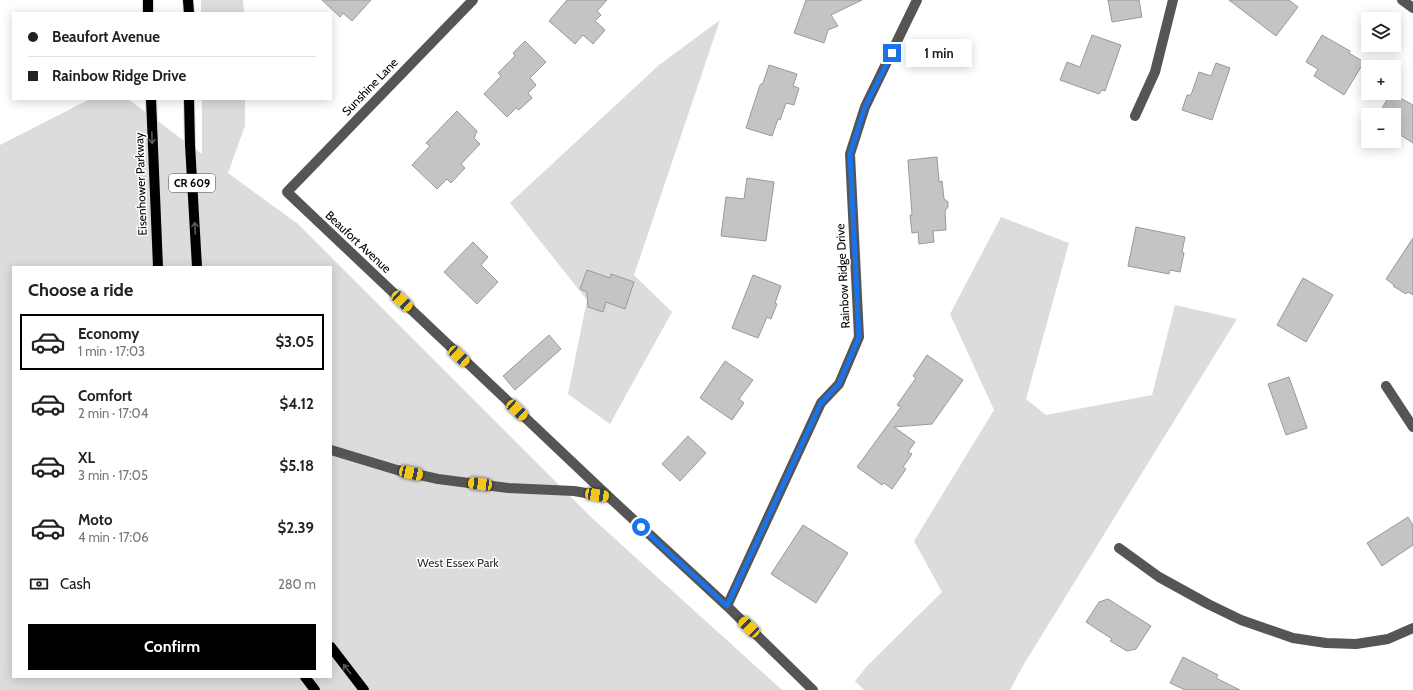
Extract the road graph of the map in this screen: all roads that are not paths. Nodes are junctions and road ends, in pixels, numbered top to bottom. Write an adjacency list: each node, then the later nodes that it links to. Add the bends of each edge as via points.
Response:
1 (148, 0): 8 (main road)
2 (188, 0): 9 (main road)
3 (473, 0): 13 (street, Sunshine Lane)
4 (917, 0): 21 (street, Rainbow Ridge Drive, via 865,107 850,154 859,337 839,384 821,403)
5 (1174, 0): 12 (street, via 1155,72)
6 (1402, 0): 7 (street)
7 (1413, 8)
8 (148, 12)
9 (188, 12)
10 (151, 100): 14 (main road, Eisenhower Parkway / CR 609, one-way to 14)
11 (189, 100): 15 (main road, CR 609, one-way to 11)
12 (1135, 116)
13 (286, 192): 19 (street, Beaufort Avenue)
14 (158, 266)
15 (197, 266)
16 (1386, 386): 17 (street)
17 (1413, 427)
18 (332, 450): 19 (street, via 397,470 438,479 508,488 574,491)
19 (609, 497): 21 (street, Beaufort Avenue)
20 (1119, 548): 22 (street, via 1159,577 1208,604 1241,620 1293,638 1356,644 1388,639)
21 (727, 606): 27 (street, Beaufort Avenue)
22 (1413, 628)
23 (332, 648): 26 (main road, one-way to 23)
24 (306, 678): 25 (main road)
25 (315, 690)
26 (364, 690)
27 (813, 690)

